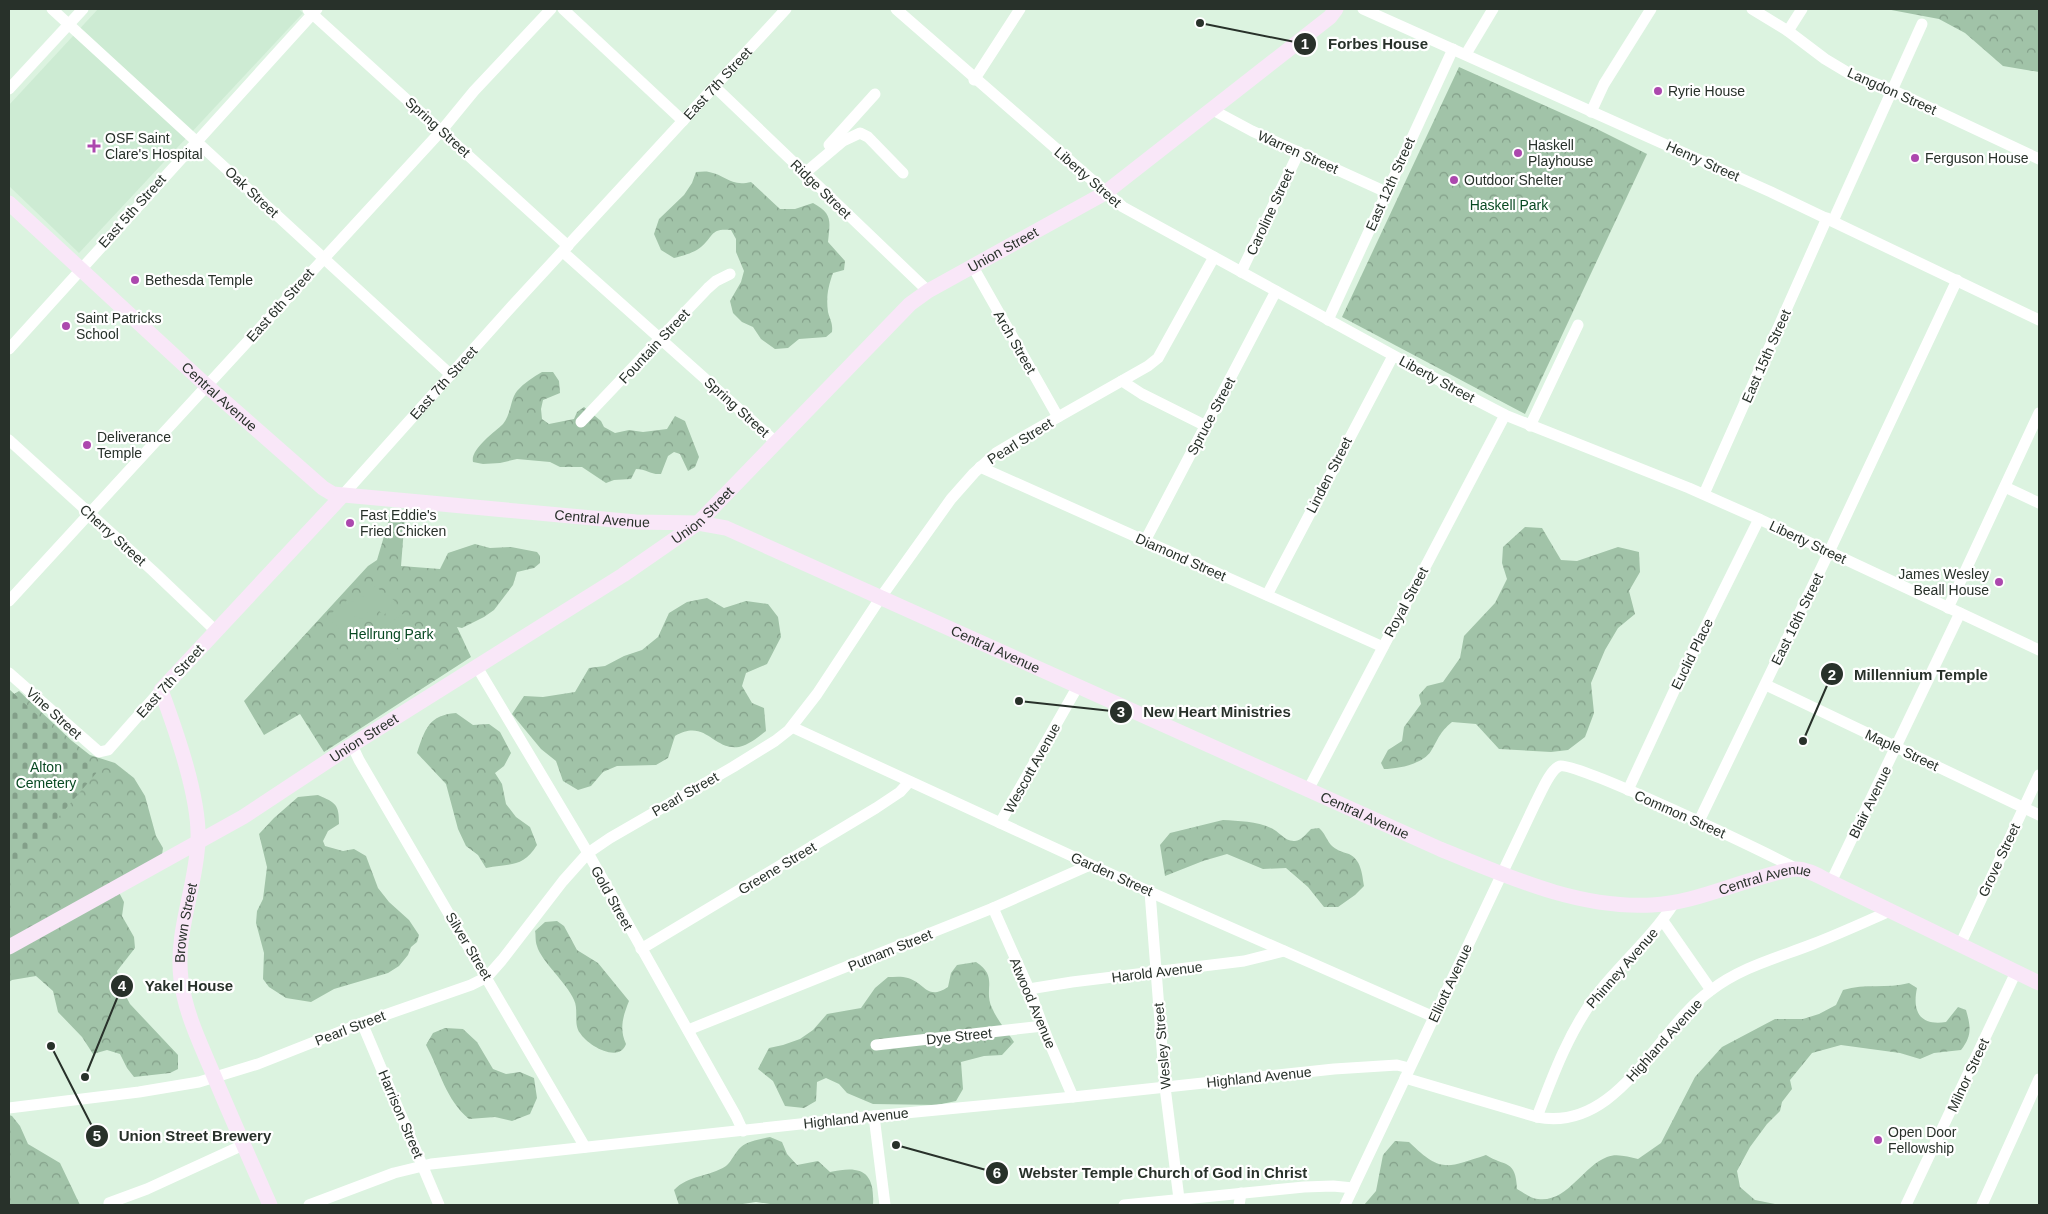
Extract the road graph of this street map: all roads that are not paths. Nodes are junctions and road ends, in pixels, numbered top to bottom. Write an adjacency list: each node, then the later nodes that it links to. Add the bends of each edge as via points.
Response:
1 (52, 9): 15 (street, Oak Street)
2 (83, 9): 15 (street)
3 (551, 9): 28 (street, East 6th Street)
4 (563, 9): 27 (street)
5 (786, 9): 21 (street, East 7th Street)
6 (896, 9): 20 (street, Liberty Street)
7 (1020, 9): 20 (street)
8 (1336, 9): 25 (street, Union Street)
9 (1363, 9): 18 (street, Henry Street)
10 (1493, 9): 19 (street)
11 (1650, 9): 26 (street, via 1604,84)
12 (1752, 9): 17 (street, Langdon Street)
13 (1802, 9): 17 (street)
14 (312, 10): 28 (street, Spring Street); 29 (street, East 5th Street)
15 (69, 24): 22 (street); 29 (street, Oak Street)
16 (1922, 24): 23 (street, East 15th Street)
17 (1788, 31): 23 (street, Langdon Street, via 1850,74)
18 (1453, 49): 19 (street, Henry Street); 34 (street, East 12th Street)
19 (1466, 54): 26 (street, Henry Street)
20 (974, 80): 35 (street, Liberty Street)
21 (715, 87): 27 (street, East 7th Street); 32 (street, Ridge Street)
22 (9, 89)
23 (1892, 90): 31 (street, Langdon Street); 37 (street, East 15th Street)
24 (875, 94): 32 (street)
25 (1211, 109): 30 (street, Warren Street); 35 (street, Union Street)
26 (1591, 112): 37 (street, Henry Street)
27 (683, 121): 38 (street, East 7th Street)
28 (442, 130): 38 (street, Spring Street); 40 (street, East 6th Street)
29 (196, 140): 40 (street, Oak Street); 42 (street, East 5th Street)
30 (1299, 152): 34 (street, Warren Street); 43 (street, Caroline Street)
31 (2039, 160)
32 (805, 173): 33 (street, via 843,141 860,134 872,141); 46 (street, Ridge Street)
33 (903, 173)
34 (1386, 192): 48 (street, East 12th Street)
35 (1105, 194): 39 (street, Liberty Street); 41 (street, Union Street)
36 (9, 203): 42 (street, Central Avenue)
37 (1830, 220): 45 (street, Henry Street); 67 (street, East 15th Street)
38 (565, 249): 51 (street, Spring Street); 54 (street, East 7th Street)
39 (1214, 257): 43 (street, Liberty Street); 55 (street, Pearl Street, via 1164,350 1148,366)
40 (323, 258): 54 (street, Oak Street); 56 (street, East 6th Street)
41 (972, 267): 46 (street, Union Street); 59 (street, Arch Street)
42 (79, 269): 52 (street, East 5th Street); 56 (street, Central Avenue)
43 (1242, 272): 47 (street, Liberty Street)
44 (730, 274): 51 (street, Fountain Street, via 708,288)
45 (1957, 280): 49 (street, Henry Street); 74 (street, East 16th Street)
46 (928, 291): 64 (street, Union Street, via 903,311)
47 (1276, 291): 48 (street, Liberty Street); 61 (street, Spruce Street)
48 (1328, 320): 53 (street, Liberty Street)
49 (2039, 320)
50 (1578, 325): 62 (street)
51 (661, 339): 60 (street, Fountain Street); 64 (street, Spring Street)
52 (9, 349)
53 (1393, 356): 58 (street, Liberty Street); 75 (street, Linden Street)
54 (451, 375): 68 (street, East 7th Street)
55 (1122, 381): 59 (street, Pearl Street); 61 (street)
56 (207, 386): 68 (street, Central Avenue, via 323,488); 70 (street, East 6th Street)
57 (2039, 413): 66 (street)
58 (1505, 415): 62 (street, Liberty Street); 81 (street, Royal Street)
59 (1058, 417): 65 (street, Pearl Street, via 996,453)
60 (582, 422)
61 (1206, 426): 73 (street, Spruce Street)
62 (1530, 426): 67 (street, Liberty Street)
63 (9, 440): 70 (street, Cherry Street)
64 (777, 443): 72 (street, Union Street)
65 (980, 467): 73 (street, Diamond Street); 76 (street, Pearl Street, via 951,499)
66 (2005, 487): 69 (street); 78 (street)
67 (1704, 494): 71 (street, Liberty Street)
68 (342, 496): 72 (street, Central Avenue, via 636,522); 80 (street, East 7th Street)
69 (2039, 503)
70 (89, 513): 77 (street, East 6th Street); 80 (street, Cherry Street)
71 (1759, 519): 74 (street, Liberty Street); 96 (street, Euclid Place)
72 (698, 524): 76 (street, Central Avenue, via 726,528); 83 (street, Union Street, via 623,576)
73 (1145, 541): 75 (street, Diamond Street)
74 (1829, 552): 78 (street, Liberty Street); 85 (street, East 16th Street)
75 (1267, 595): 81 (street, Diamond Street)
76 (881, 597): 86 (street, Central Avenue); 88 (street, Pearl Street, via 822,688)
77 (9, 601)
78 (1948, 608): 79 (street, Liberty Street)
79 (1960, 613): 82 (street, Liberty Street); 90 (street, Blair Avenue)
80 (216, 631): 87 (street, East 7th Street)
81 (1383, 647): 95 (street, Royal Street)
82 (2039, 650)
83 (477, 667): 89 (street, Union Street); 102 (street, Gold Street)
84 (9, 673): 91 (street, Vine Street)
85 (1766, 685): 90 (street, Maple Street); 99 (street, East 16th Street)
86 (1078, 686): 95 (street, Central Avenue); 100 (street, Wescott Avenue)
87 (161, 690): 91 (street, East 7th Street, via 108,750); 101 (street, Brown Street, via 192,790)
88 (792, 727): 94 (street, Garden Street); 102 (street, Pearl Street, via 767,746)
89 (352, 745): 101 (street, Union Street); 118 (street, Silver Street)
90 (1895, 748): 97 (street, Maple Street); 106 (street, Blair Avenue)
91 (99, 752)
92 (1561, 765): 96 (street, Common Street); 105 (street, Elliott Avenue, via 1550,776)
93 (2039, 775): 97 (street, Grove Street)
94 (909, 782): 100 (street, Garden Street); 114 (street, Greene Street, via 876,808)
95 (1308, 790): 105 (street, Central Avenue)
96 (1628, 790): 99 (street, Common Street)
97 (2024, 808): 98 (street, Maple Street); 112 (street, Grove Street)
98 (2039, 815)
99 (1698, 821): 104 (street, Common Street)
100 (1000, 823): 103 (street, Garden Street)
101 (198, 843): 113 (street, Union Street); 128 (street, Brown Street, via 181,932 180,977 188,1011)
102 (588, 853): 114 (street, Gold Street); 118 (street, Pearl Street)
103 (1090, 865): 107 (street, Garden Street); 109 (street, Putnam Street)
104 (1797, 869): 106 (street, Central Avenue); 108 (street, Central Avenue)
105 (1502, 874): 108 (street, Central Avenue, via 1546,890 1592,901 1633,905); 122 (street, Elliott Avenue)
106 (1831, 882): 110 (street, Central Avenue)
107 (1150, 892): 115 (street, Garden Street); 116 (street, Wesley Street)
108 (1674, 903): 111 (street, Phinney Avenue)
109 (993, 908): 120 (street, Atwood Avenue); 125 (street, Putnam Street)
110 (1890, 911): 112 (street, Central Avenue); 121 (street, Highland Avenue, via 1755,965)
111 (1662, 921): 121 (street); 134 (street, Phinney Avenue, via 1581,1017)
112 (1960, 945): 117 (street, Central Avenue)
113 (9, 947)
114 (641, 950): 125 (street, Gold Street)
115 (1284, 951): 116 (street, Harold Avenue, via 1244,962); 122 (street, Garden Street)
116 (1155, 972): 120 (street, Harold Avenue); 130 (street, Wesley Street)
117 (2016, 972): 119 (street, Central Avenue); 151 (street, Milnor Street)
118 (487, 977): 123 (street, Pearl Street); 137 (street, Silver Street)
119 (2039, 983)
120 (1029, 989): 124 (street, Atwood Avenue)
121 (1711, 990): 134 (street, Highland Avenue, via 1684,1014 1639,1070 1600,1103 1572,1117 1549,1120)
122 (1434, 1017): 127 (street, Elliott Avenue)
123 (362, 1023): 128 (street, Pearl Street); 138 (street, Harrison Street)
124 (1043, 1026): 126 (street, Dye Street); 131 (street, Atwood Avenue)
125 (688, 1030): 135 (street, Gold Street)
126 (876, 1045)
127 (1407, 1073): 130 (street, Highland Avenue, via 1397,1065 1377,1065); 134 (street, Highland Avenue); 139 (street, Elliott Avenue)
128 (215, 1078): 132 (street, Pearl Street, via 139,1092); 136 (street, Brown Street)
129 (2039, 1079): 152 (street)
130 (1165, 1087): 131 (street, Highland Avenue); 141 (street, Wesley Street)
131 (1073, 1097): 133 (street, Highland Avenue)
132 (9, 1108)
133 (874, 1116): 135 (street, Highland Avenue); 147 (street)
134 (1537, 1117)
135 (743, 1131): 137 (street, Highland Avenue)
136 (243, 1145): 143 (street); 144 (street, Brown Street)
137 (585, 1147): 138 (street, Highland Avenue)
138 (423, 1165): 145 (street, Highland Avenue); 146 (street, Harrison Street)
139 (1353, 1188): 140 (street, via 1332,1186); 150 (street, Elliott Avenue)
140 (1242, 1193): 141 (street); 149 (street)
141 (1179, 1199): 142 (street)
142 (1159, 1203): 148 (street)
143 (109, 1204)
144 (270, 1205)
145 (309, 1205)
146 (439, 1205)
147 (885, 1205)
148 (1124, 1205)
149 (1239, 1205)
150 (1345, 1205)
151 (1906, 1205)
152 (1982, 1205)

